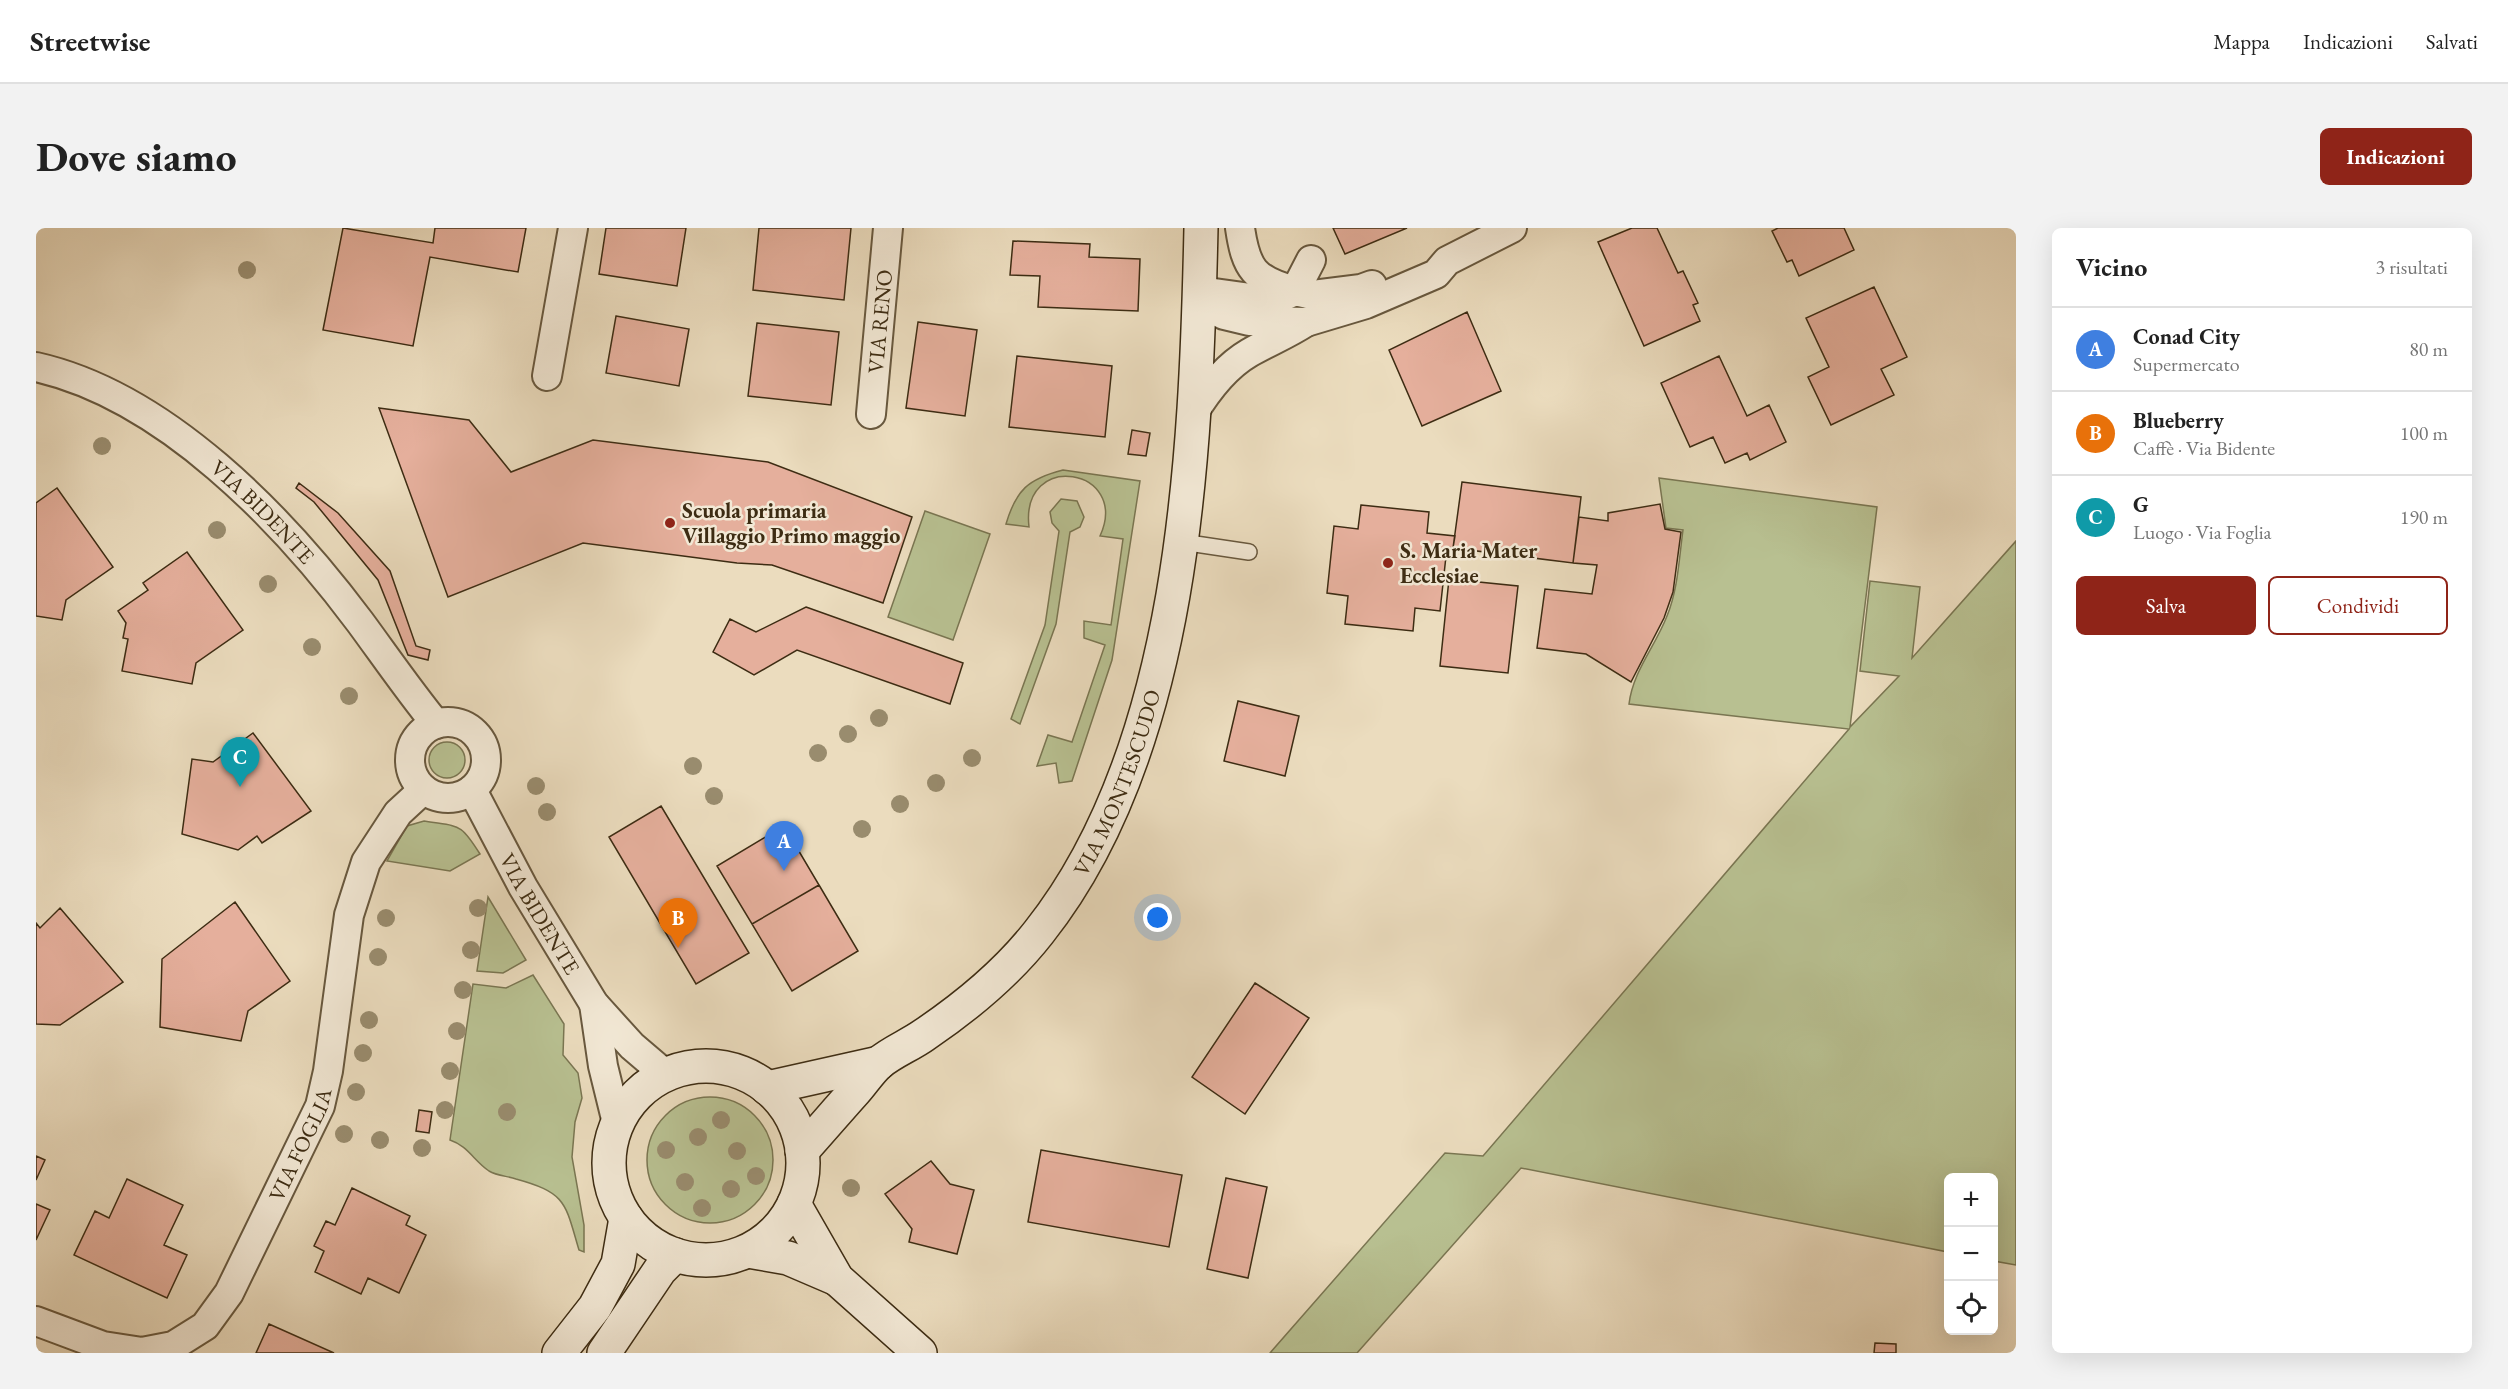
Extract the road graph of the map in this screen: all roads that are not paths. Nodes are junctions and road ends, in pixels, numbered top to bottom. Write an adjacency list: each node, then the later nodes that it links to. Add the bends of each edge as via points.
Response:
1 (573, 228): 11 (street)
2 (888, 228): 12 (street, VIA RENO)
3 (1201, 228): 8 (street, VIA MONTESCUDO)
4 (1240, 228): 7 (street, via 1244,256 1256,274)
5 (1512, 228): 6 (street)
6 (1447, 261): 7 (street, via 1428,261 1361,289 1313,295); 9 (street, via 1436,274 1376,300)
7 (1295, 291): 8 (street, via 1280,298)
8 (1199, 297): 9 (street, via 1224,315 1249,321); 13 (street, VIA MONTESCUDO)
9 (1306, 322): 13 (street, via 1248,353 1228,369)
10 (36, 367): 16 (street, VIA BIDENTE, via 59,372 139,409 204,454 279,526 359,621)
11 (547, 376)
12 (871, 414)
13 (1193, 414): 14 (street, VIA MONTESCUDO)
14 (1182, 542): 15 (lane); 20 (street, VIA MONTESCUDO, via 1139,739 1091,852 1039,932 982,992)
15 (1249, 552)
16 (436, 724): 17 (street, via 417,737 410,759 415,781); 18 (street, via 447,722 469,729 483,746 485,770)
17 (423, 790): 18 (street, via 447,799); 30 (street, VIA FOGLIA, via 398,813 366,862 349,915 320,1106 229,1293 217,1310 205,1326 173,1346 142,1352 103,1346)
18 (472, 790): 19 (street, VIA BIDENTE, via 523,887)
19 (594, 1004): 21 (street, VIA BIDENTE, via 632,1046); 23 (street, VIA BIDENTE)
20 (879, 1063): 22 (street, VIA MONTESCUDO); 24 (street, VIA MONTESCUDO)
21 (666, 1075): 22 (street, via 692,1067 719,1067 744,1074); 23 (street, via 646,1086)
22 (767, 1088): 24 (street, via 796,1127)
23 (617, 1123): 26 (street, via 609,1155 612,1188)
24 (802, 1151): 25 (street, via 802,1178)
25 (794, 1204): 27 (street, via 775,1231); 29 (street)
26 (626, 1218): 28 (street, via 656,1247); 31 (street, via 618,1264 595,1307)
27 (748, 1251): 28 (street, via 724,1259); 29 (street, via 788,1258)
28 (675, 1255): 32 (street, via 660,1270)
29 (837, 1279): 33 (street)
30 (36, 1321)
31 (559, 1353)
32 (604, 1353)
33 (920, 1353)

